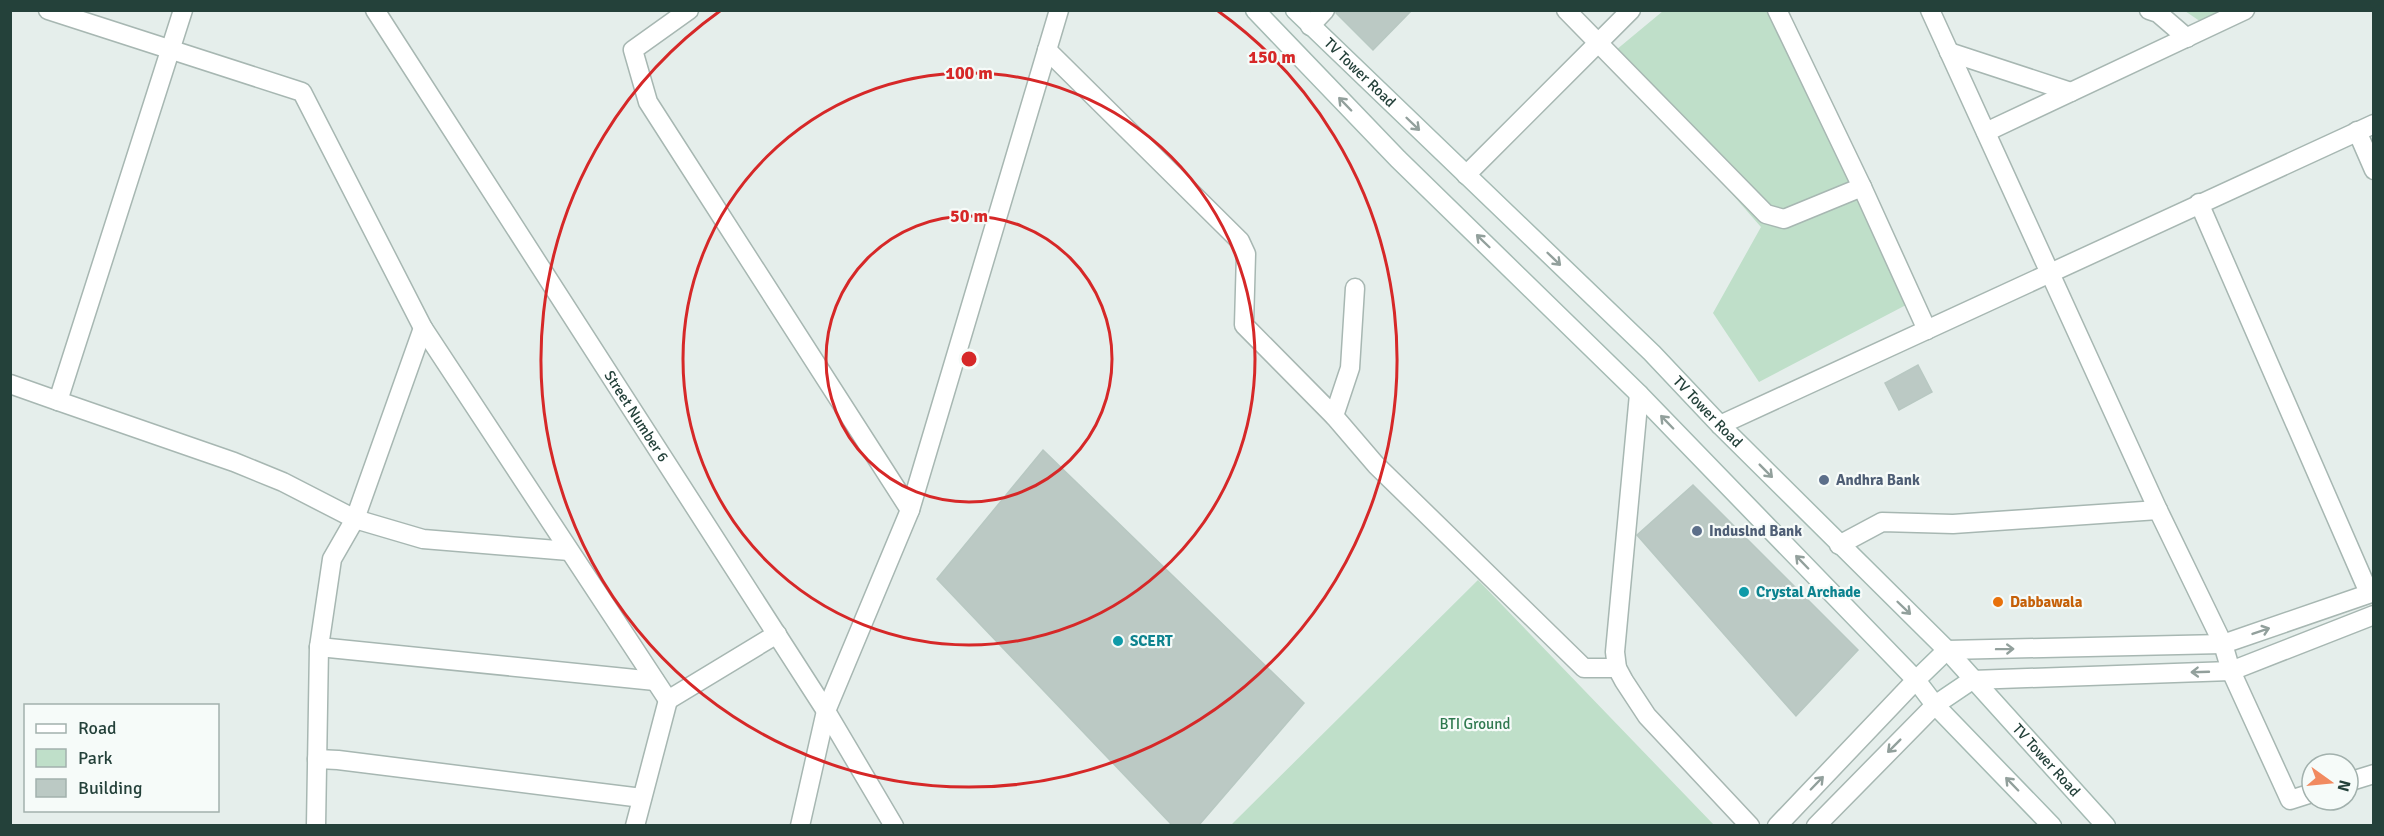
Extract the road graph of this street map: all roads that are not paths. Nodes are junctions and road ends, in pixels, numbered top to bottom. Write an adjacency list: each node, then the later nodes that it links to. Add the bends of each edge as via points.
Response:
1 (48, 10): 18 (street)
2 (183, 10): 18 (street)
3 (375, 10): 44 (street, Street Number 6)
4 (689, 10): 37 (street, via 633,50 648,102)
5 (1059, 10): 19 (street)
6 (1255, 10): 33 (street, TV Tower Road, one-way to 6, via 1398,159)
7 (1295, 10): 15 (street, TV Tower Road)
8 (1325, 10): 15 (street)
9 (1566, 10): 17 (street)
10 (1631, 10): 17 (street)
11 (1777, 10): 26 (street)
12 (1930, 10): 20 (street)
13 (2245, 10): 16 (street)
14 (2155, 11): 16 (street)
15 (1310, 26): 25 (street, TV Tower Road, one-way to 25)
16 (2187, 38): 21 (street)
17 (1599, 43): 25 (street); 26 (street, via 1766,214 1784,219)
18 (170, 50): 30 (street, via 302,92); 34 (street)
19 (1047, 50): 35 (street, via 1240,241 1246,254 1244,325); 37 (street)
20 (1949, 52): 21 (street); 23 (street)
21 (2071, 92): 23 (street)
22 (2365, 128): 24 (street); 27 (street)
23 (1986, 132): 28 (street)
24 (2373, 170)
25 (1466, 175): 36 (street, TV Tower Road, one-way to 36, via 1652,353)
26 (1862, 187): 31 (street)
27 (2199, 203): 28 (street); 42 (street)
28 (2050, 273): 31 (street); 38 (street)
29 (1355, 288): 35 (street, via 1350,368)
30 (423, 328): 39 (street); 41 (street)
31 (1927, 330): 36 (street)
32 (10, 384): 34 (street)
33 (1639, 394): 48 (street, via 1615,651); 50 (street, TV Tower Road, one-way to 33)
34 (58, 401): 39 (street, via 234,462)
35 (1334, 416): 48 (street, via 1376,465 1584,668)
36 (1720, 425): 40 (street, TV Tower Road, one-way to 40)
37 (910, 510): 55 (street)
38 (2158, 510): 40 (street, via 1953,524 1882,522); 45 (street)
39 (355, 519): 41 (street, via 423,539); 46 (street, via 332,559)
40 (1839, 544): 47 (street, TV Tower Road, one-way to 47)
41 (569, 550): 52 (street)
42 (2371, 593): 45 (street, one-way to 42)
43 (2373, 615): 49 (street)
44 (777, 634): 53 (street); 55 (street, Street Number 6)
45 (2223, 644): 47 (street, one-way to 45); 49 (street)
46 (319, 647): 52 (street); 56 (street)
47 (1947, 650): 50 (street); 51 (street, TV Tower Road)
48 (1617, 668): 63 (street, via 1647,716)
49 (2231, 671): 51 (street, one-way to 51); 57 (street, via 2290,800)
50 (1916, 680): 54 (street, TV Tower Road); 64 (street, one-way to 50)
51 (1972, 680): 54 (street); 67 (street, TV Tower Road)
52 (656, 681): 53 (street)
53 (668, 700): 58 (street)
54 (1935, 705): 65 (street, one-way to 65); 66 (street, TV Tower Road, one-way to 54)
55 (826, 711): 61 (street); 62 (street, Street Number 6)
56 (317, 759): 58 (street); 59 (street)
57 (2300, 797)
58 (642, 798): 60 (street)
59 (316, 825)
60 (635, 825)
61 (800, 825)
62 (894, 825)
63 (1750, 825)
64 (1777, 825)
65 (1816, 825)
66 (2052, 825)
67 (2106, 825)

